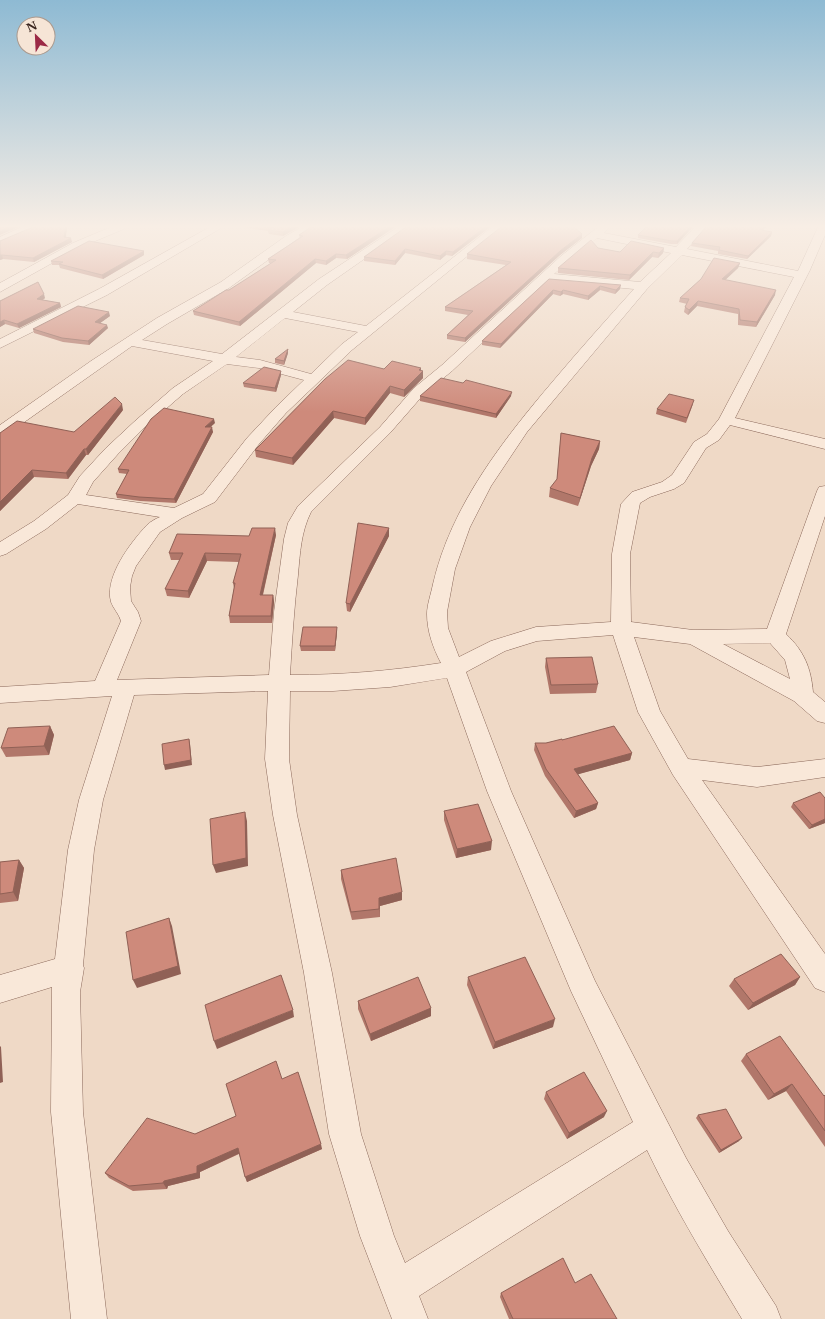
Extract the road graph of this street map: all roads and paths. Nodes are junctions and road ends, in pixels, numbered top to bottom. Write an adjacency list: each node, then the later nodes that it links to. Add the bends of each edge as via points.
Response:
1 (108, 289): 11 (street)
2 (219, 289): 10 (street)
3 (315, 289): 8 (street)
4 (420, 289): 9 (street)
5 (533, 289): 27 (street, via 419,391 385,430 299,518 293,539 284,612)
6 (642, 289): 26 (street, via 521,429 483,486 461,527 446,569 437,612 440,634)
7 (793, 289): 16 (street)
8 (283, 314): 9 (street); 12 (street)
9 (368, 330): 13 (street)
10 (131, 342): 12 (street); 15 (street)
11 (0, 344)
12 (224, 359): 13 (street, via 260,364); 20 (street, via 191,381 140,424 86,480)
13 (315, 379): 21 (street, via 276,415 208,498)
14 (0, 416): 15 (street)
15 (17, 419): 17 (street)
16 (726, 420): 18 (street); 23 (street, via 712,437 698,447 683,475 673,483 632,499 621,554)
17 (0, 432)
18 (825, 444)
19 (825, 491): 24 (street)
20 (75, 498): 21 (street); 22 (street, via 40,525)
21 (176, 514): 28 (street, via 154,528 127,565 120,587 121,602 131,621)
22 (0, 550)
23 (621, 628): 25 (street); 26 (street, via 536,634 498,646); 32 (street, via 649,712)
24 (775, 636): 25 (street); 30 (street, via 796,658 801,672)
25 (693, 637): 30 (street)
26 (454, 669): 27 (street, via 390,679); 37 (street, via 498,791 585,991)
27 (279, 683): 28 (street); 38 (street, via 278,759 284,807 318,973 345,1134 377,1236)
28 (114, 688): 29 (street); 34 (street, via 81,850)
29 (0, 695)
30 (802, 695): 31 (street)
31 (825, 715)
32 (681, 768): 33 (street, via 757,778); 35 (street)
33 (825, 768)
34 (70, 968): 36 (street); 39 (street, via 66,992 67,1112)
35 (825, 978)
36 (0, 989)
37 (653, 1128): 38 (street); 41 (street, via 712,1236)
38 (397, 1289): 40 (street)
39 (89, 1319)
40 (410, 1319)
41 (763, 1319)

